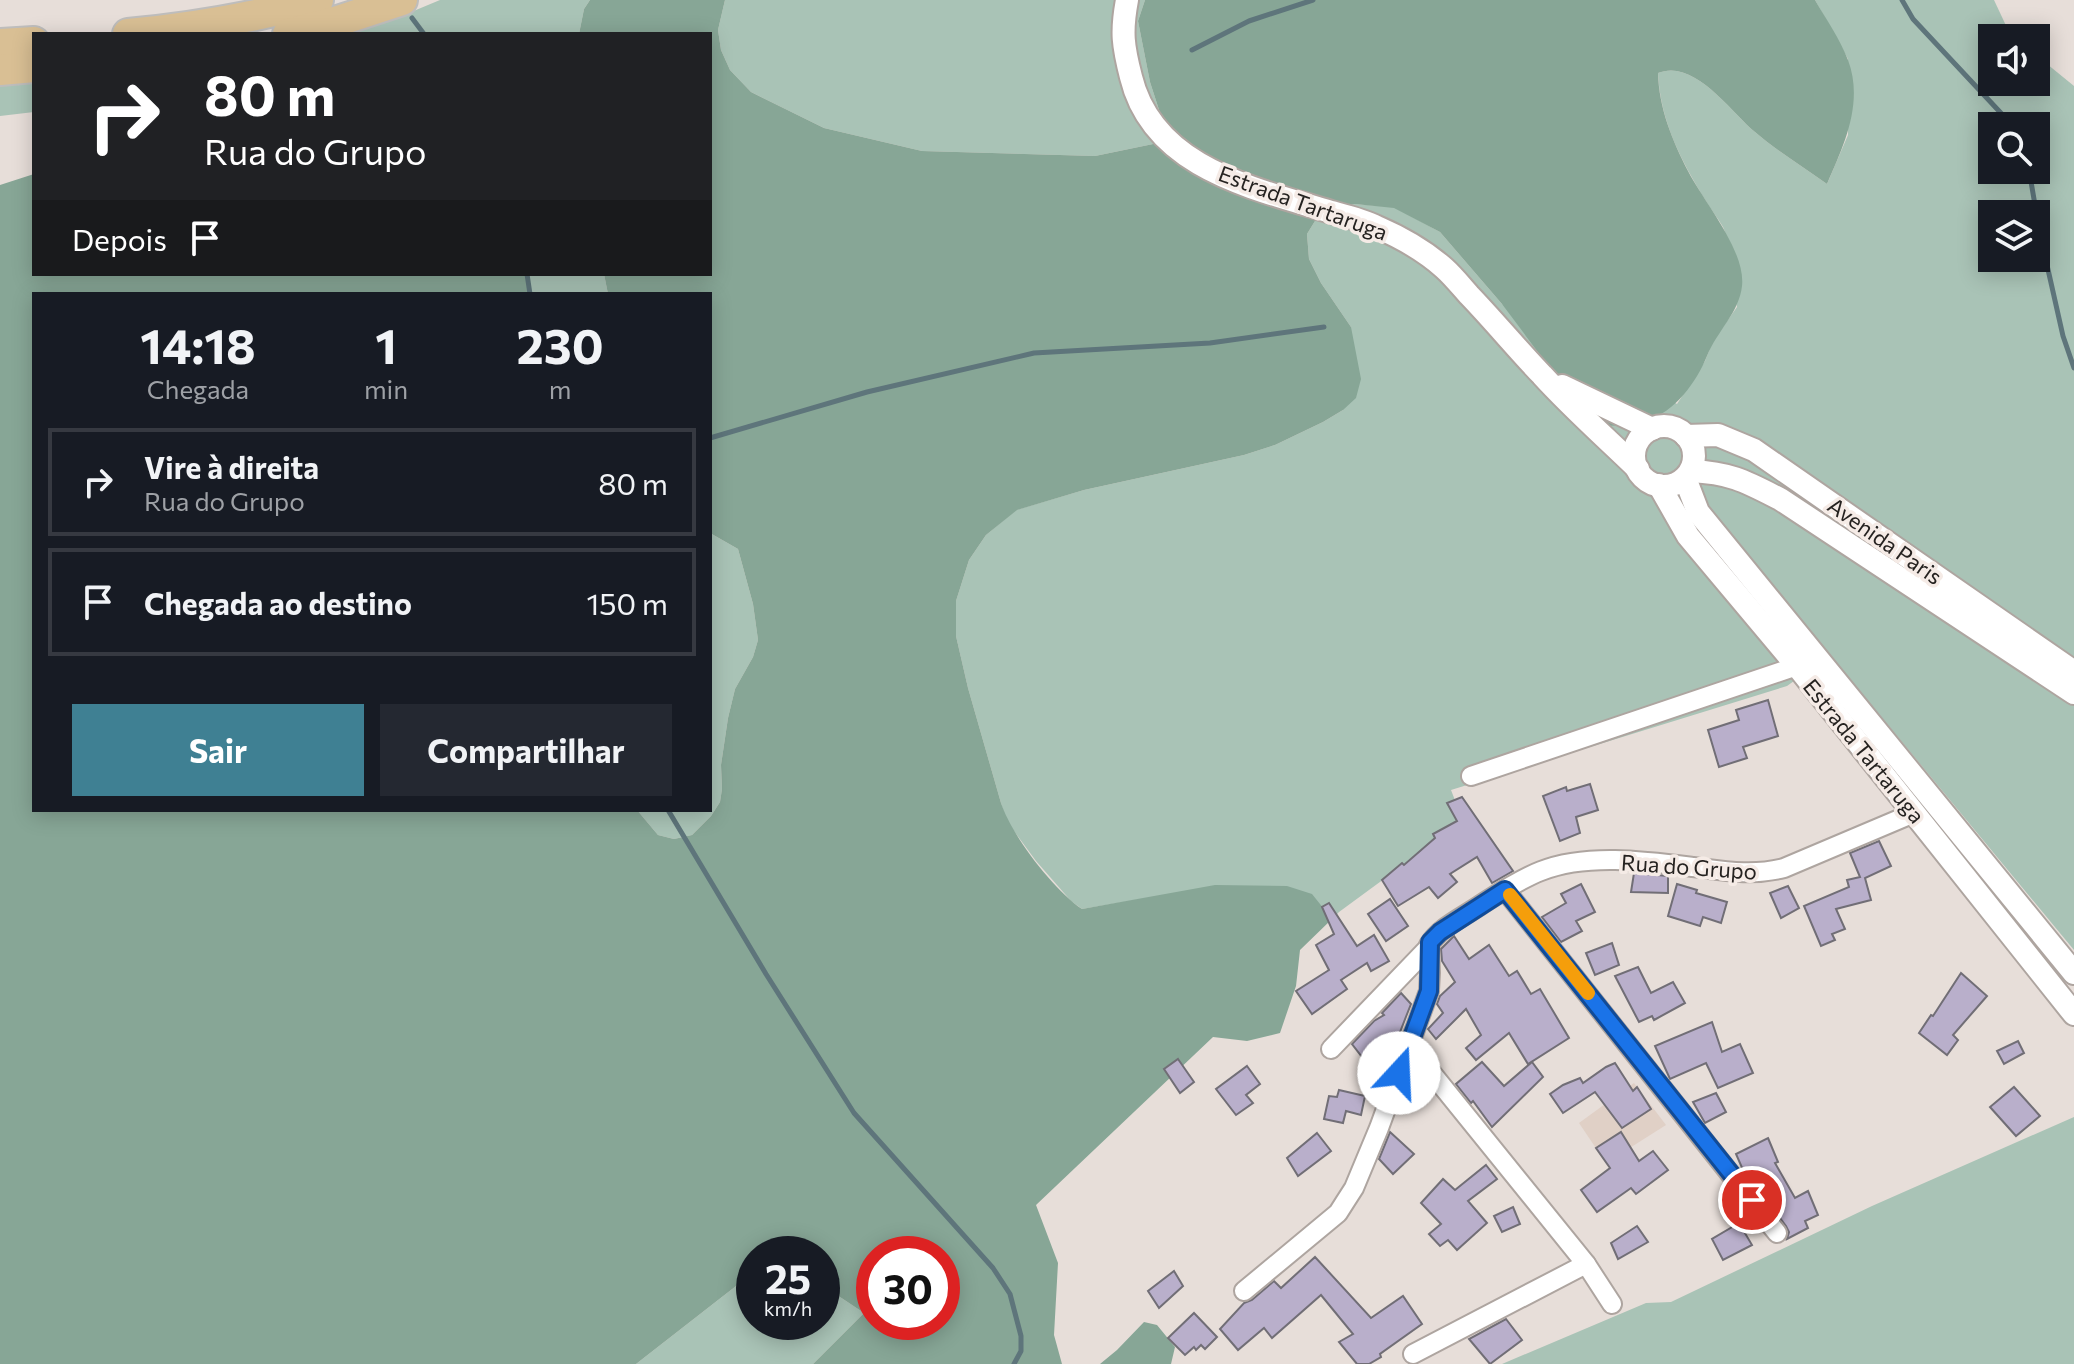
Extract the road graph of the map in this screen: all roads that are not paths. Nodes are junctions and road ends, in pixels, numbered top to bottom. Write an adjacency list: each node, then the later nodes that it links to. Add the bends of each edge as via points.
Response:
1 (318, 0): 4 (main road)
2 (402, 0): 5 (main road)
3 (1127, 0): 10 (street, Estrada Tartaruga, via 1122,27 1132,84 1140,108 1173,147 1219,174 1376,226 1412,245 1445,268)
4 (143, 32)
5 (296, 32)
6 (32, 42): 7 (main road)
7 (0, 44)
8 (32, 67): 9 (main road)
9 (0, 70)
10 (1543, 377): 11 (street, Estrada Tartaruga); 13 (street, Estrada Tartaruga)
11 (1652, 429): 12 (street, via 1670,427); 13 (street, via 1635,450)
12 (1686, 436): 14 (street, via 1694,453); 17 (street, Avenida Paris, via 1718,435 1754,450)
13 (1638, 469): 15 (street)
14 (1688, 474): 15 (street, via 1677,483); 18 (street, Avenida Paris, via 1717,472 1780,499); 23 (street, Estrada Tartaruga, via 1698,512)
15 (1659, 485): 16 (street, Estrada Tartaruga, via 1688,536)
16 (1797, 666): 19 (street); 20 (street, Estrada Tartaruga)
17 (2074, 672)
18 (2074, 693)
19 (1471, 776)
20 (1914, 813): 21 (street, Rua do Grupo, via 1768,872 1643,861 1584,862 1539,872); 24 (street, Estrada Tartaruga)
21 (1505, 890): 22 (street, Rua do Grupo, via 1440,932); 27 (street)
22 (1429, 947): 25 (street, via 1429,991); 26 (street, Rua do Grupo)
23 (2074, 973)
24 (2074, 1014)
25 (1409, 1045): 28 (street); 29 (street, via 1345,1202)
26 (1331, 1049)
27 (1777, 1233)
28 (1586, 1264): 30 (street); 31 (street)
29 (1244, 1291)
30 (1612, 1304)
31 (1413, 1354)

